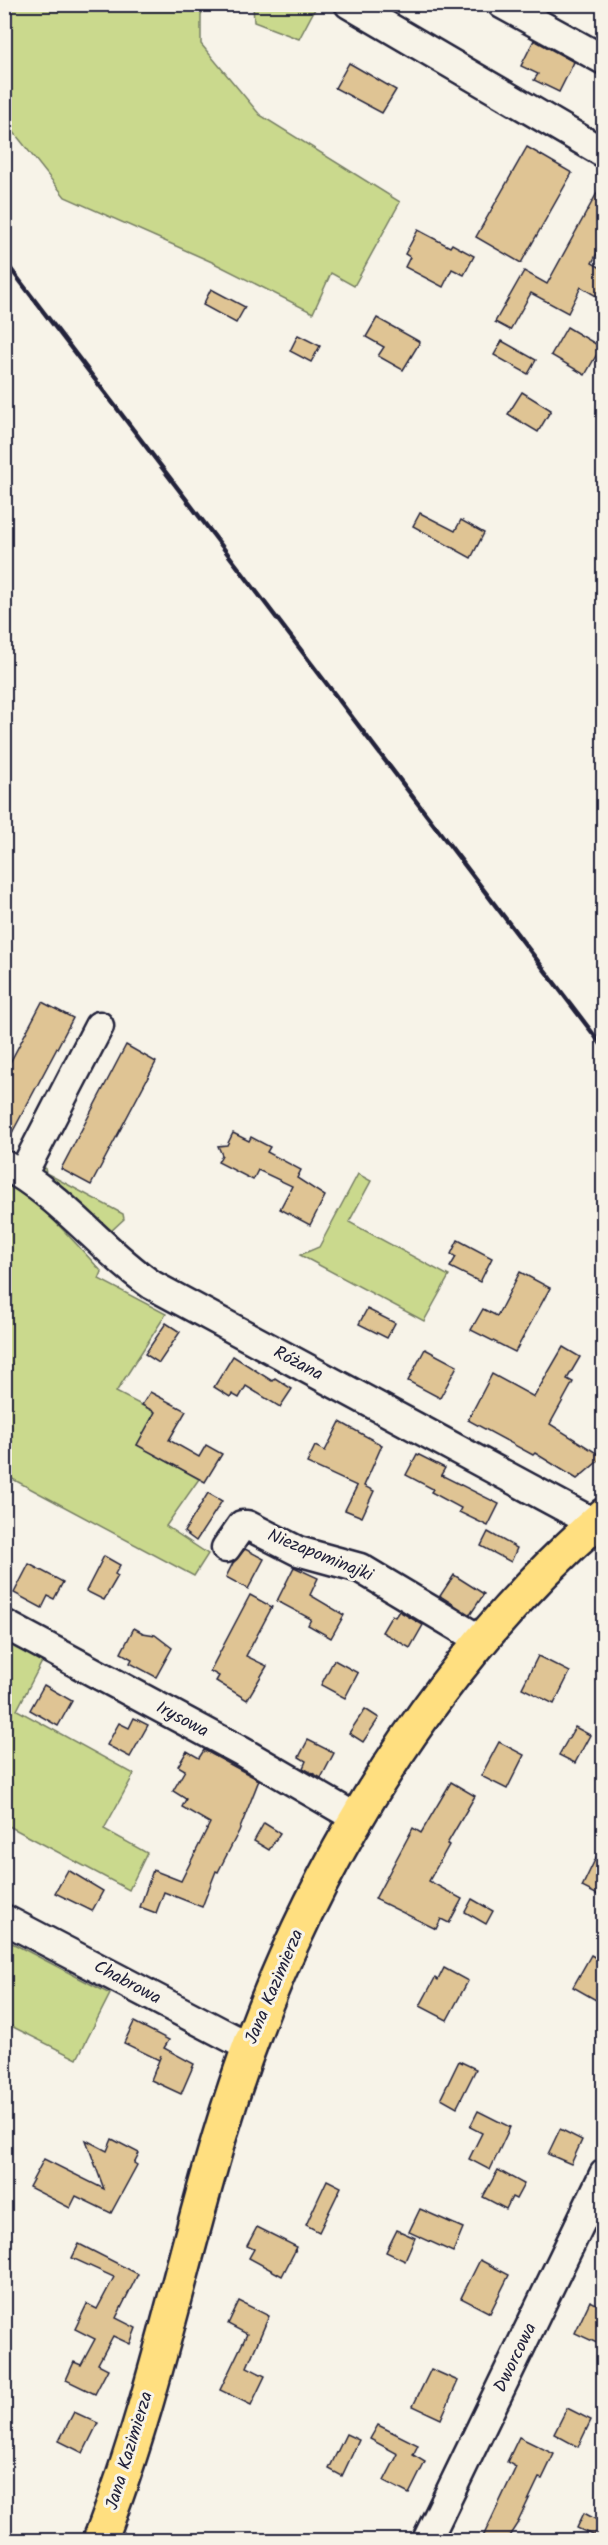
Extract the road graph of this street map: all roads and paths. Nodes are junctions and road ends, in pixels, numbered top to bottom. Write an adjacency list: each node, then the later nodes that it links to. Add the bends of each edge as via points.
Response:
1 (350, 4): 4 (street)
2 (502, 4): 3 (street)
3 (603, 60)
4 (603, 153)
5 (99, 1026): 6 (street, Różana)
6 (13, 1170): 7 (street, Różana, via 53,1198 124,1266 152,1285)
7 (599, 1519): 10 (main road, Jana Kazimierza, via 543,1572)
8 (226, 1548): 10 (street, Niezapominajki, via 238,1528 247,1525 298,1551 360,1568)
9 (4, 1624): 11 (street, Irysowa, via 241,1751)
10 (482, 1641): 11 (main road, Jana Kazimierza, via 390,1763)
11 (358, 1819): 13 (main road, Jana Kazimierza, via 278,1973)
12 (4, 1919): 13 (street, Chabrowa)
13 (249, 2047): 15 (main road, Jana Kazimierza, via 219,2138 139,2427)
14 (603, 2174): 16 (street, Dworcowa)
15 (100, 2541)
16 (427, 2541)

